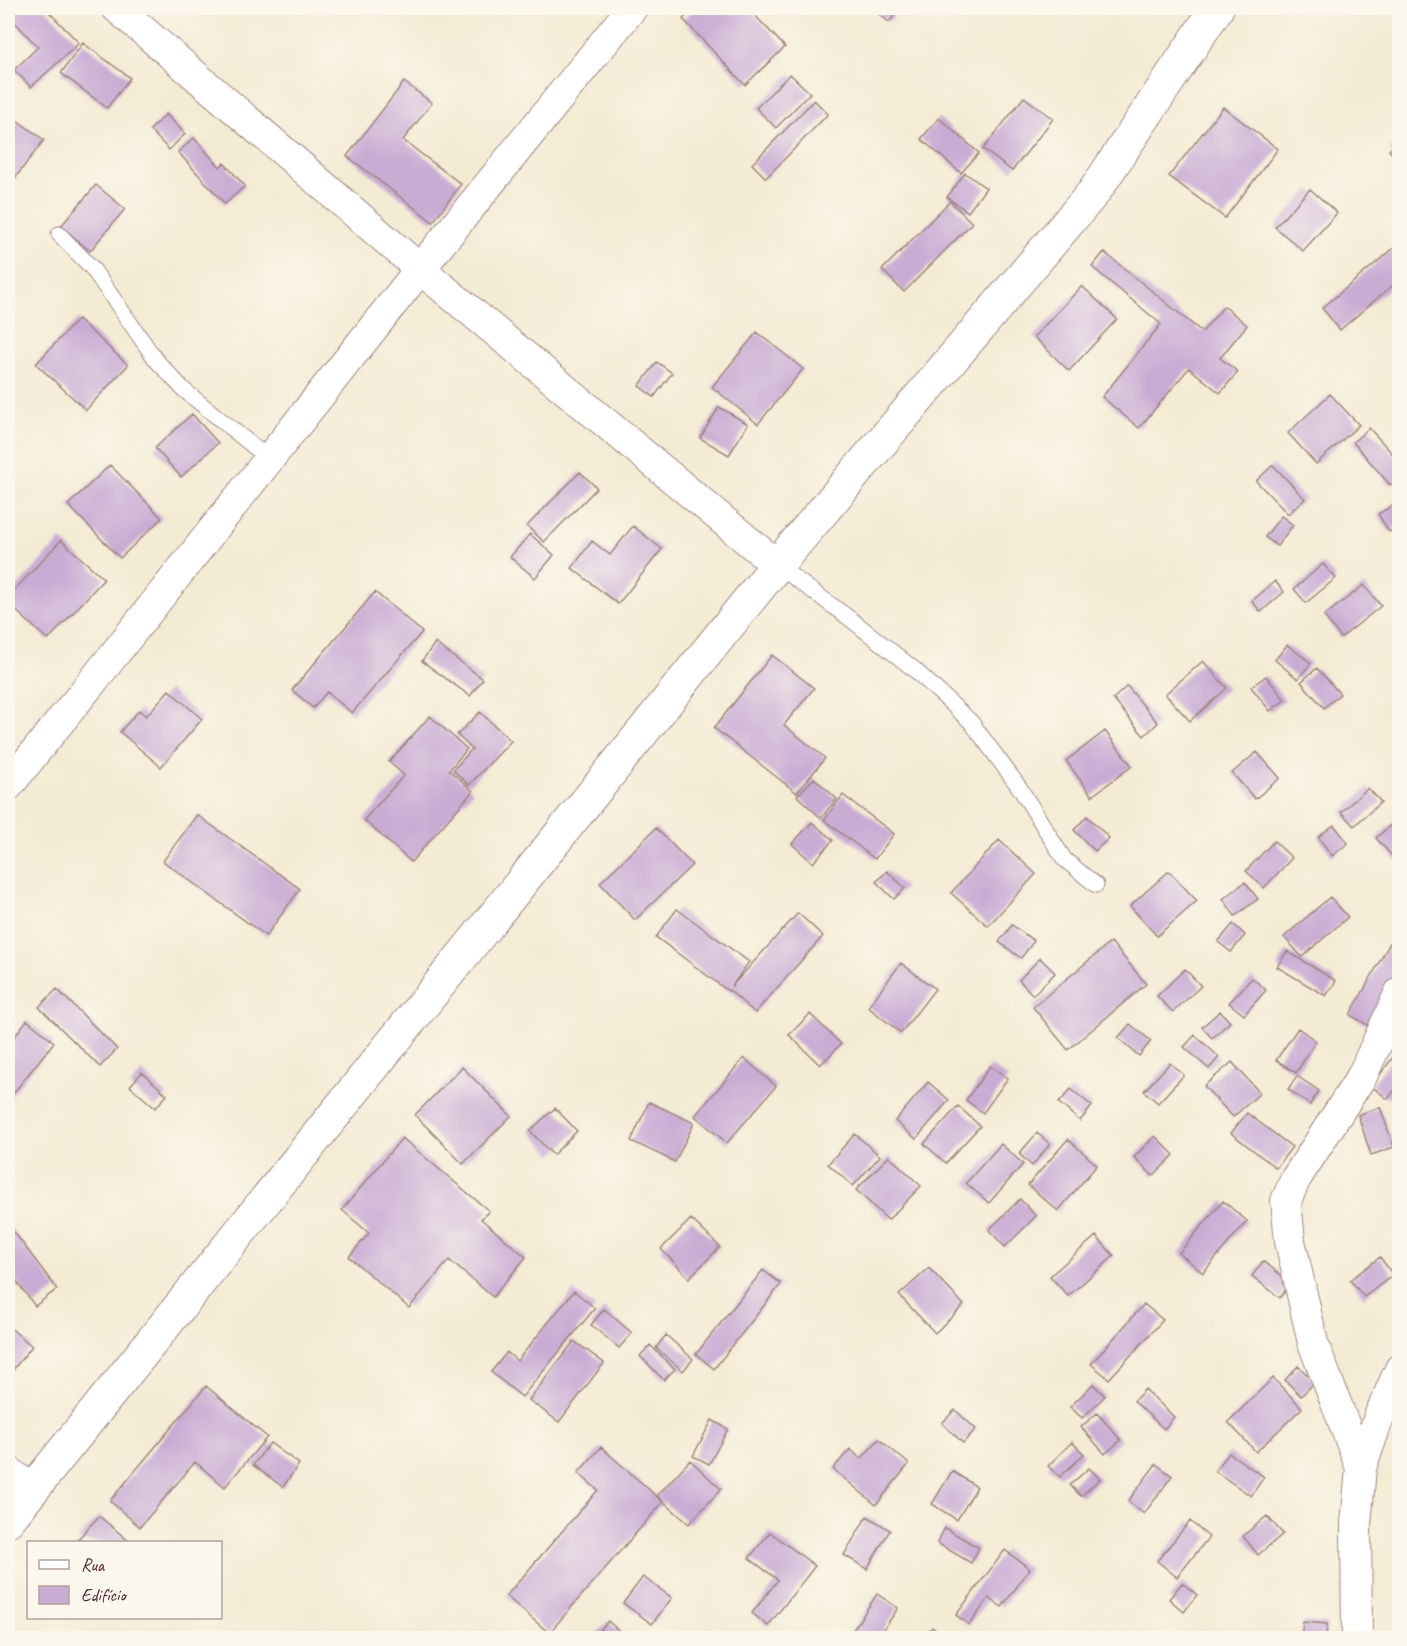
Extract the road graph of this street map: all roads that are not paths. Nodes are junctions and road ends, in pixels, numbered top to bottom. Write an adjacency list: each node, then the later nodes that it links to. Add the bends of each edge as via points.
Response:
1 (117, 8): 5 (street)
2 (632, 8): 5 (street)
3 (1217, 8): 7 (main road, via 1094,192)
4 (59, 234): 6 (lane, via 93,268 156,360 184,390)
5 (420, 269): 6 (street); 7 (street)
6 (270, 459): 8 (street)
7 (777, 565): 9 (lane, via 915,670 971,722 1019,787 1064,859); 13 (main road)
8 (8, 786)
9 (1096, 885)
10 (1400, 992): 12 (street, via 1362,1076 1295,1180 1286,1201 1290,1241 1313,1343)
11 (1400, 1369): 12 (street)
12 (1361, 1468): 15 (street, via 1356,1524)
13 (20, 1480): 14 (main road)
14 (8, 1520)
15 (1357, 1638)

